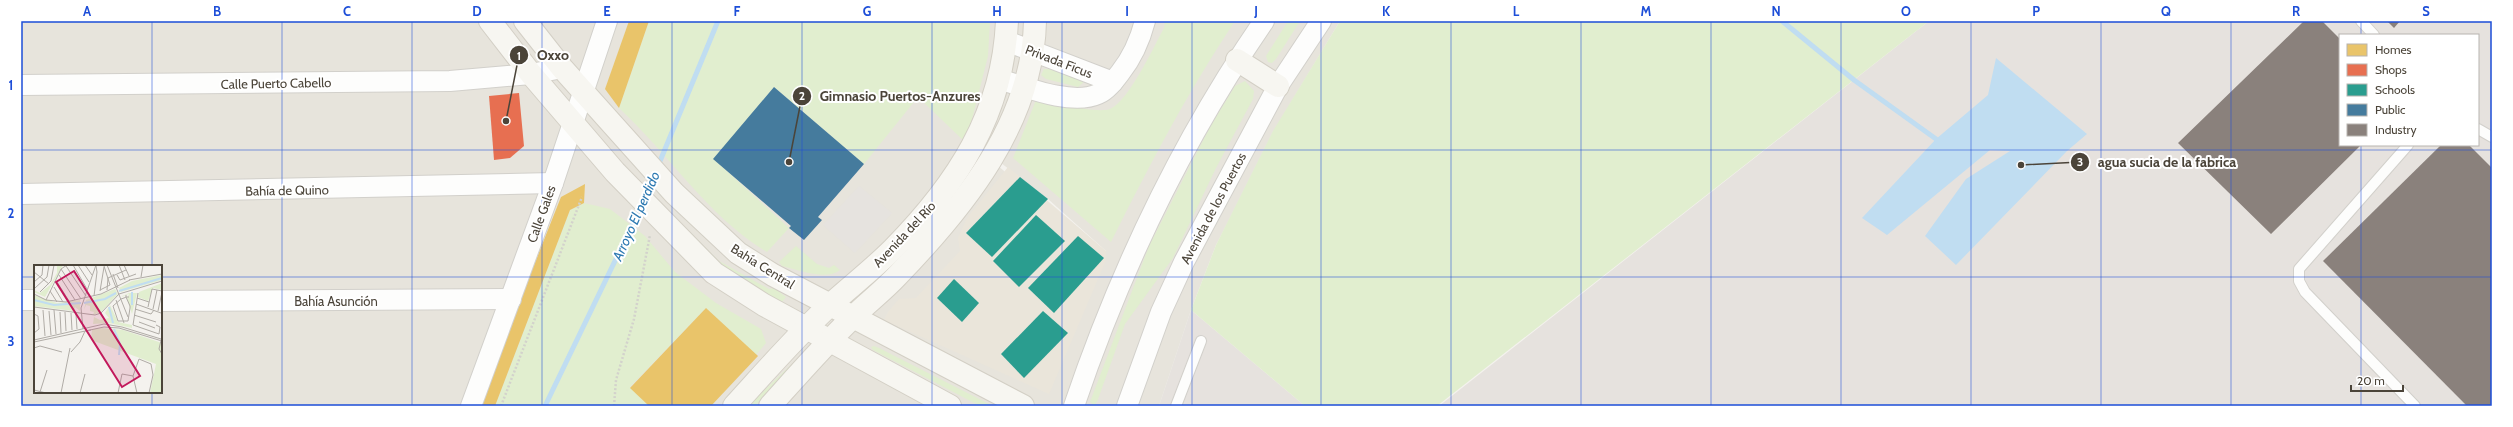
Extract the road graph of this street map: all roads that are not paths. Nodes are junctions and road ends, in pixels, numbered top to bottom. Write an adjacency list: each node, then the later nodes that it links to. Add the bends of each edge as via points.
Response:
1 (490, 21): 14 (street)
2 (526, 21): 13 (street, Bahía Central)
3 (607, 21): 20 (street, Calle Gales)
4 (1034, 21): 11 (street, Avenida del Río)
5 (1145, 21): 16 (street, Privada Ficus, via 1131,60)
6 (1264, 21): 12 (street)
7 (1321, 21): 18 (street, Avenida de los Puertos)
8 (2361, 21): 10 (lane)
9 (1006, 31): 11 (street, Privada Ficus); 15 (street, Avenida del Río)
10 (2373, 34)
11 (1032, 51): 16 (street, Privada Ficus); 19 (street, Avenida del Río)
12 (1237, 60): 18 (street); 45 (street, via 1178,162 1134,251 1096,342)
13 (562, 68): 14 (street, Calle Puerto Cabello); 20 (street, Bahía Central)
14 (531, 74): 17 (street, Calle Puerto Cabello, via 450,81); 21 (street)
15 (999, 79): 19 (street, Privada Ficus); 22 (street, Avenida del Río)
16 (1113, 82): 19 (street, Privada Ficus, via 1098,94 1082,98)
17 (21, 85)
18 (1278, 86): 46 (street, Avenida de los Puertos, via 1184,262 1161,312)
19 (1023, 87): 24 (street, Avenida del Río)
20 (582, 91): 21 (street, Calle Gales); 29 (street, Bahía Central)
21 (571, 122): 27 (street, Calle Gales); 30 (street)
22 (984, 123): 24 (street); 35 (street, Avenida del Río, via 961,167 921,218 893,249)
23 (2479, 130): 25 (lane)
24 (1005, 134): 36 (street, Avenida del Río, via 974,188 946,223 896,277)
25 (2492, 137)
26 (2407, 146): 48 (lane, via 2299,269 2299,281 2305,292)
27 (553, 183): 28 (street, Bahía de Quino); 31 (street, Calle Gales)
28 (21, 194)
29 (679, 198): 30 (street); 35 (street, Bahía Central, via 738,253 773,275)
30 (657, 223): 37 (street, via 714,273)
31 (511, 299): 34 (street, Bahía Asunción); 40 (street, Calle Gales)
32 (21, 300): 33 (street)
33 (34, 300)
34 (162, 301)
35 (830, 304): 36 (street, Bahía Central); 37 (street, Avenida del Río)
36 (853, 317): 38 (street, Avenida del Río); 44 (street, Bahía Central)
37 (806, 328): 38 (street); 41 (street, Avenida del Río)
38 (829, 341): 42 (street, Avenida del Río); 43 (street)
39 (1201, 341): 47 (lane)
40 (470, 406)
41 (734, 406)
42 (770, 406)
43 (950, 406)
44 (1023, 406)
45 (1074, 406)
46 (1127, 406)
47 (1176, 406)
48 (2415, 406)

